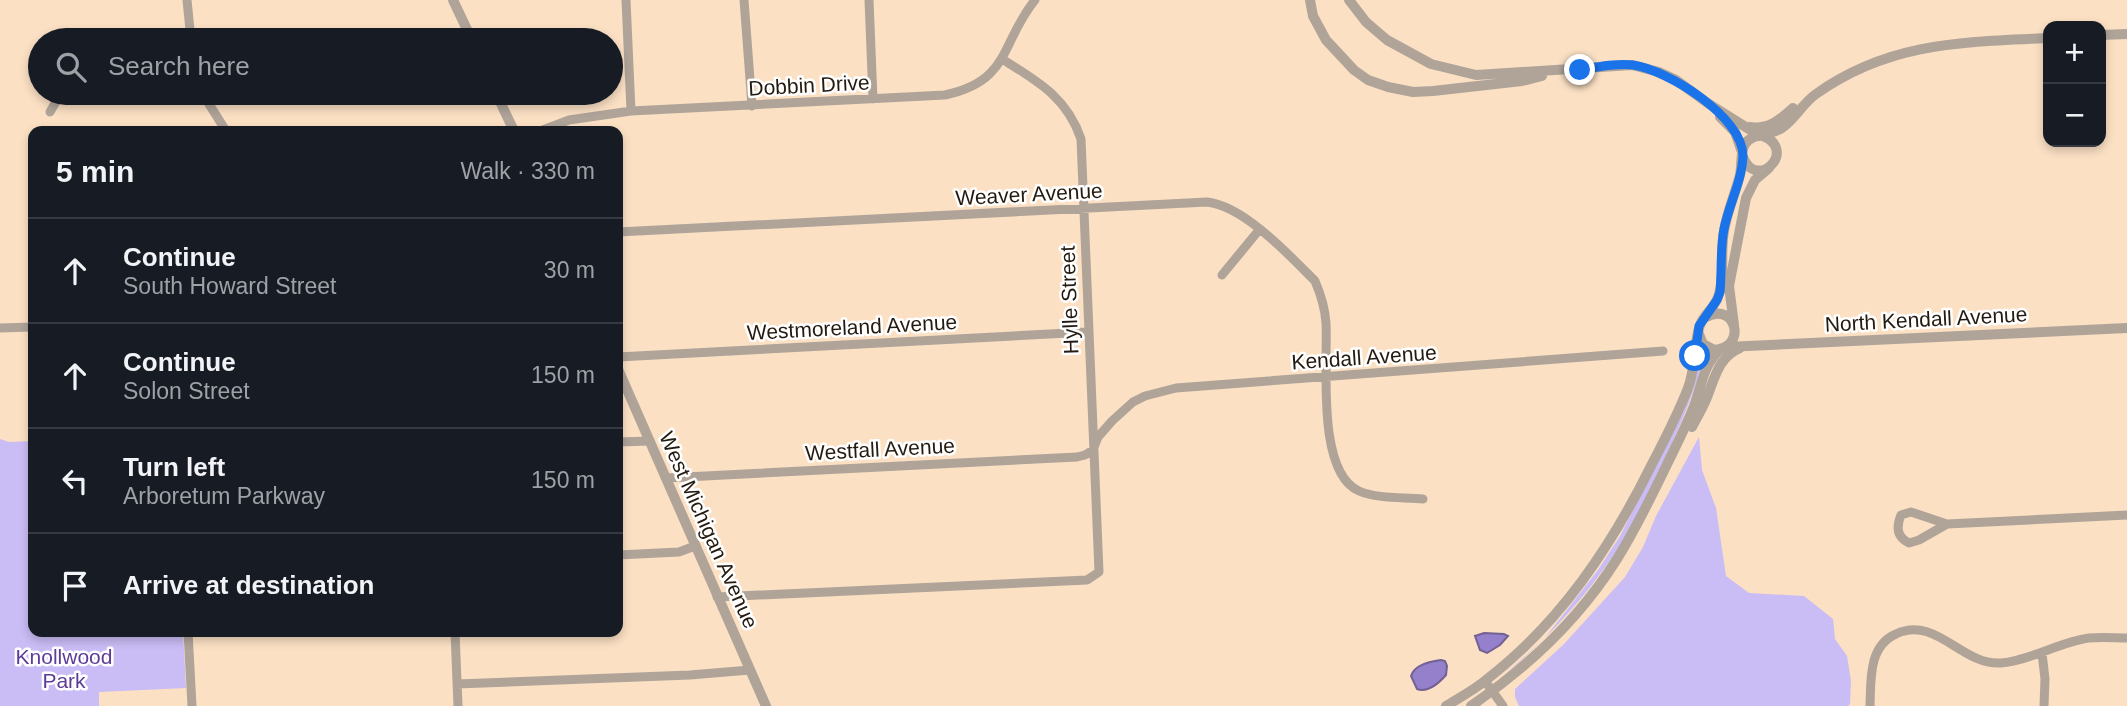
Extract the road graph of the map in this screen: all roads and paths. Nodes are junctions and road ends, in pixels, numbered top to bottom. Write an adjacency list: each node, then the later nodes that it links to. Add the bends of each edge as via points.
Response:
1 (187, 0): 9 (street)
2 (453, 0): 10 (street)
3 (626, 0): 23 (street)
4 (744, 0): 22 (street)
5 (869, 0): 17 (street)
6 (1035, 0): 14 (street, Dobbin Drive)
7 (1310, 0): 15 (street, via 1326,40 1354,70 1388,87 1433,91)
8 (1349, 0): 15 (street, via 1387,40 1445,69 1476,75)
9 (190, 28)
10 (466, 28)
11 (2127, 34): 12 (street)
12 (2106, 35)
13 (2043, 38): 16 (street, via 1955,43 1908,51 1858,70)
14 (1002, 59): 17 (street, Dobbin Drive, via 965,91); 32 (street, Hylle Street, via 1044,85 1072,117 1081,139)
15 (1610, 66): 18 (street, via 1632,65 1659,72)
16 (1813, 96): 28 (street, via 1768,126); 29 (street, via 1781,129)
17 (873, 99): 22 (street, Dobbin Drive)
18 (1709, 104): 28 (street); 30 (street, via 1735,132)
19 (54, 105): 24 (street)
20 (210, 105): 25 (street)
21 (502, 105): 26 (street)
22 (752, 106): 23 (street, Dobbin Drive)
23 (631, 111): 27 (street, Dobbin Drive)
24 (50, 112)
25 (223, 126)
26 (512, 126)
27 (553, 126)
28 (1744, 126): 29 (street)
29 (1762, 136): 30 (street, via 1747,141); 31 (street, via 1773,142 1777,153)
30 (1742, 154): 31 (street, via 1753,169); 36 (street, via 1724,229 1720,292)
31 (1769, 168): 37 (street, via 1755,180 1746,198 1729,286)
32 (1084, 209): 33 (street, Weaver Avenue, via 1207,202 1225,206); 34 (street, Weaver Avenue); 41 (street, Hylle Street)
33 (1259, 230): 35 (street); 47 (street, Weaver Avenue, via 1315,281 1326,321)
34 (623, 232)
35 (1222, 275)
36 (1706, 317): 37 (street, via 1722,314); 42 (street)
37 (1734, 326): 44 (street, via 1734,338)
38 (28, 327): 40 (street)
39 (2127, 327): 43 (street, North Kendall Avenue)
40 (0, 328)
41 (1087, 332): 46 (street, Westmoreland Avenue); 51 (street, Hylle Street)
42 (1699, 332): 44 (street, via 1708,348); 65 (street, via 1694,367 1679,409 1608,546 1551,619)
43 (1743, 347): 44 (street, North Kendall Avenue); 53 (street, via 1722,363 1701,411)
44 (1723, 348): 53 (street, via 1706,366 1687,422)
45 (1663, 351): 47 (street, Kendall Avenue)
46 (623, 357)
47 (1325, 378): 51 (street, Kendall Avenue, via 1176,388 1145,396 1112,421); 54 (street, Weaver Avenue, via 1339,473 1358,491)
48 (623, 392): 49 (street, West Michigan Avenue)
49 (650, 440): 50 (street); 52 (street, West Michigan Avenue)
50 (623, 442)
51 (1093, 450): 52 (street, Westfall Avenue, via 1077,457); 59 (street, Hylle Street, via 1099,561 1097,575 1087,580)
52 (666, 478): 57 (street, West Michigan Avenue)
53 (1653, 493): 67 (street, via 1616,561 1593,592 1530,661)
54 (1423, 499)
55 (2127, 515): 56 (street)
56 (1947, 524): 56 (street, via 1911,512 1901,515 1898,530 1901,539 1909,543)
57 (695, 547): 58 (street); 59 (street, West Michigan Avenue)
58 (623, 555)
59 (717, 597): 64 (street, West Michigan Avenue)
60 (188, 637): 68 (street)
61 (455, 637): 66 (street)
62 (2127, 638): 63 (street, via 2089,638)
63 (2042, 653): 74 (street, via 1991,663 1931,632 1908,630 1893,635 1876,654); 75 (street)
64 (750, 670): 66 (street); 70 (street, West Michigan Avenue)
65 (1485, 681): 67 (street); 71 (street)
66 (457, 684): 69 (street)
67 (1493, 691): 72 (street); 73 (street)
68 (192, 706)
69 (458, 706)
70 (766, 706)
71 (1446, 706)
72 (1471, 706)
73 (1503, 706)
74 (1870, 706)
75 (2044, 706)

